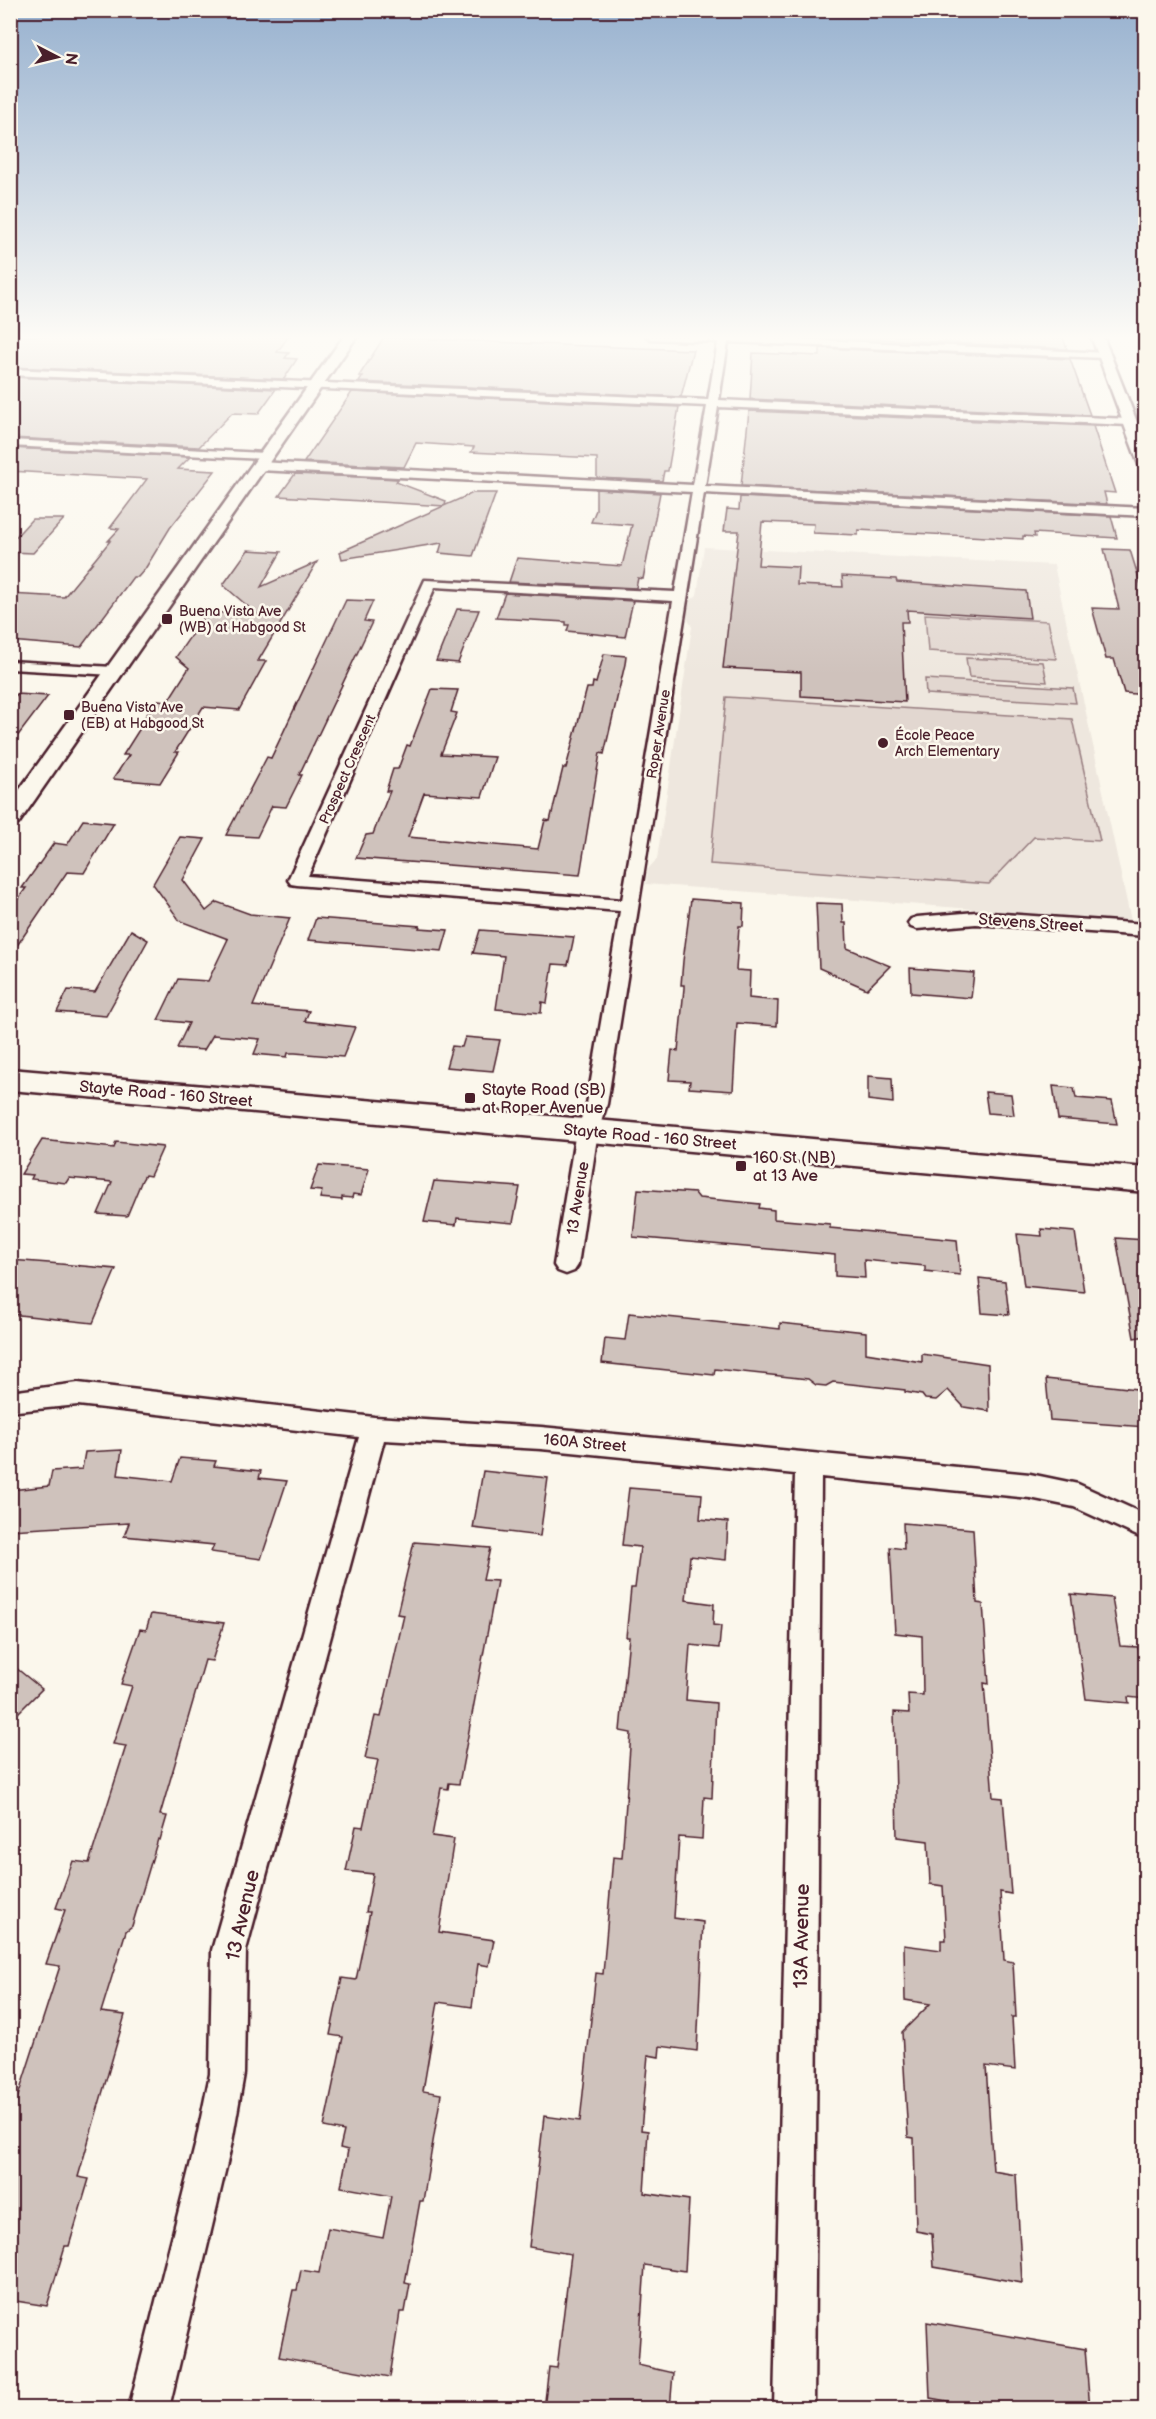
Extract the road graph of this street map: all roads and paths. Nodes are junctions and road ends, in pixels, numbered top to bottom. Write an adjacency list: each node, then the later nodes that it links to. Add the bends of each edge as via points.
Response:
1 (92, 449): 5 (street)
2 (271, 449): 5 (street)
3 (705, 449): 7 (street, Roper Avenue)
4 (1140, 449): 6 (street)
5 (262, 461): 7 (street); 11 (street)
6 (1146, 465)
7 (698, 489): 8 (street); 9 (street, Roper Avenue)
8 (1146, 512)
9 (682, 597): 13 (street, Roper Avenue); 13 (street, Prospect Crescent, via 430,582 297,880)
10 (10, 664): 11 (street)
11 (113, 671): 12 (street)
12 (10, 819)
13 (630, 906): 17 (street, Roper Avenue, via 597,1104)
14 (917, 923): 15 (street, Stevens Street, via 976,918)
15 (1146, 930)
16 (10, 1079): 17 (main road, Stayte Road - 160 Street)
17 (587, 1131): 18 (main road, Stayte Road - 160 Street); 19 (street, 13 Avenue)
18 (1146, 1180)
19 (566, 1265)
20 (17, 1400): 21 (street, 160A Street, via 78,1394)
21 (374, 1428): 22 (street, 160A Street, via 541,1438); 24 (street, 13 Avenue, via 229,1950 227,2074)
22 (808, 1463): 23 (street, 160A Street, via 1030,1486 1078,1496); 25 (street, 13A Avenue)
23 (1146, 1528)
24 (149, 2409)
25 (794, 2409)

